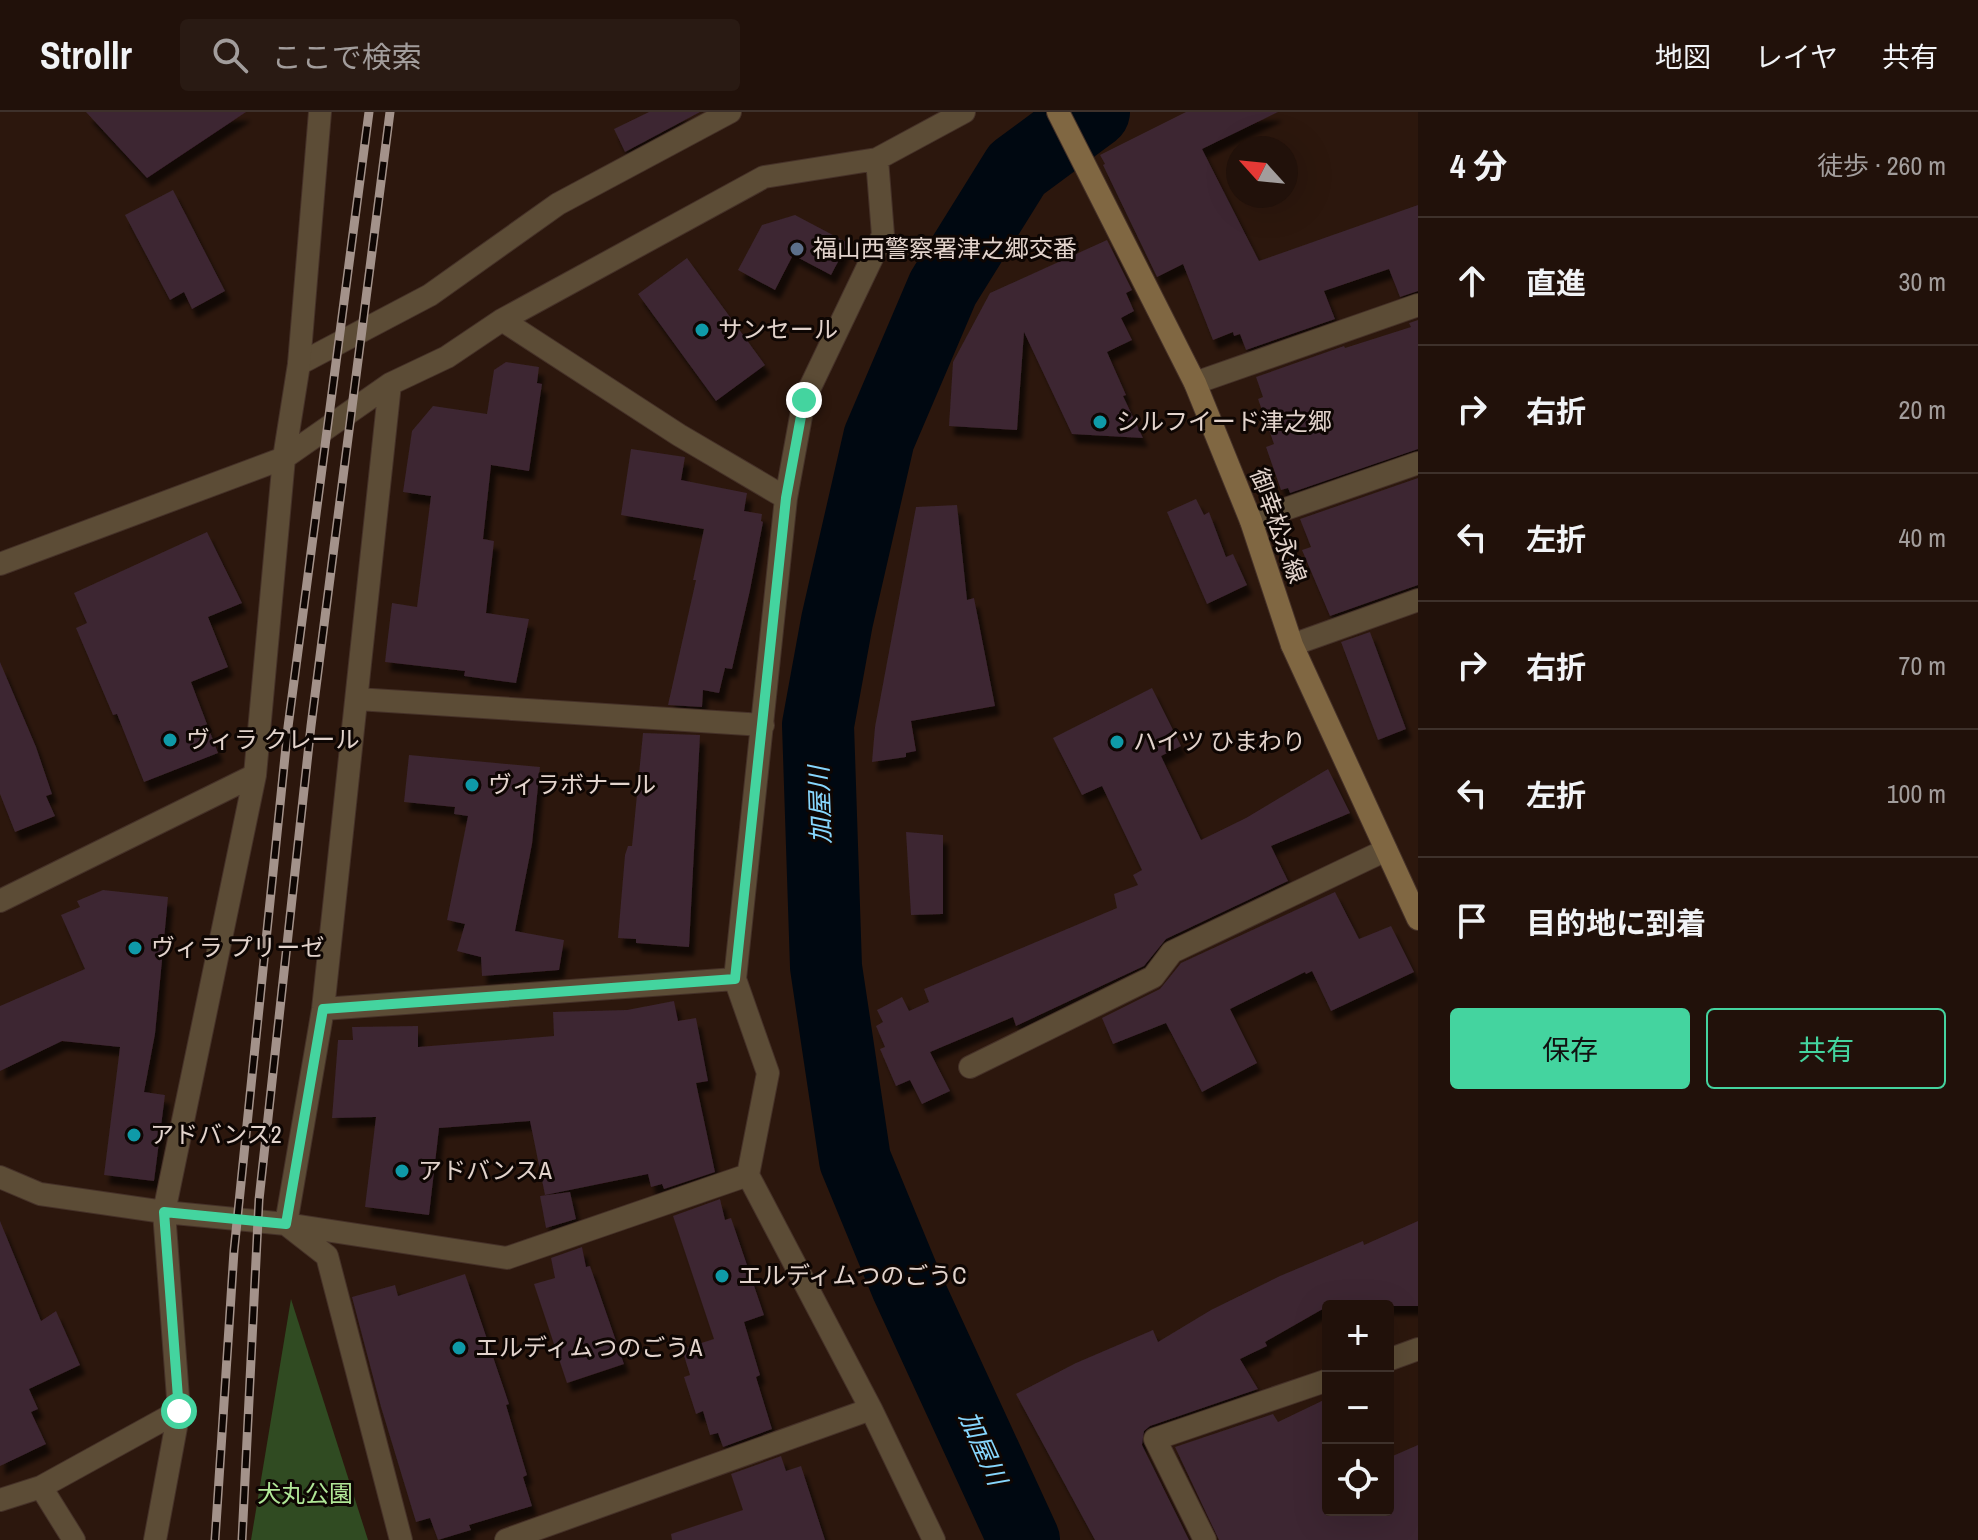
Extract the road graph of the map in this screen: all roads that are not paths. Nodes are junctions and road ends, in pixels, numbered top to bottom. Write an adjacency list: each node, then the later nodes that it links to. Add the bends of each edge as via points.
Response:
1 (730, 112): 8 (street, via 558,204 430,295)
2 (964, 112): 5 (street)
3 (1058, 112): 9 (main road, 御幸松永線)
4 (318, 114): 8 (street)
5 (877, 159): 7 (street, via 764,177); 13 (street, via 883,235 804,400)
6 (1418, 305): 9 (street)
7 (502, 320): 10 (street, via 447,357); 13 (street)
8 (299, 364): 11 (street)
9 (1195, 383): 14 (main road, 御幸松永線)
10 (390, 384): 11 (street); 18 (street)
11 (284, 458): 15 (street); 20 (street)
12 (1418, 463): 14 (street)
13 (786, 498): 19 (street)
14 (1251, 521): 17 (main road, 御幸松永線)
15 (0, 564)
16 (1418, 600): 17 (street)
17 (1292, 645): 21 (main road, 御幸松永線)
18 (357, 699): 19 (street); 25 (street)
19 (763, 725): 24 (street)
20 (255, 775): 22 (street); 29 (street)
21 (1386, 850): 23 (main road, 御幸松永線); 26 (street, via 1172,952 1153,977)
22 (0, 901)
23 (1418, 919)
24 (735, 979): 25 (street); 27 (street, via 768,1073)
25 (323, 1009): 30 (street)
26 (970, 1067)
27 (748, 1175): 30 (street, via 507,1258); 34 (street)
28 (0, 1177): 29 (street, via 40,1194)
29 (164, 1212): 30 (street); 35 (street)
30 (286, 1224): 40 (street, via 327,1256)
31 (1418, 1349): 32 (street)
32 (1394, 1358)
33 (1322, 1382): 43 (street, via 1155,1439)
34 (871, 1409): 41 (street); 42 (street)
35 (179, 1411): 36 (street); 39 (street)
36 (41, 1487): 37 (street); 38 (street)
37 (0, 1500)
38 (74, 1540)
39 (155, 1540)
40 (401, 1540)
41 (506, 1540)
42 (934, 1540)
43 (1205, 1540)

